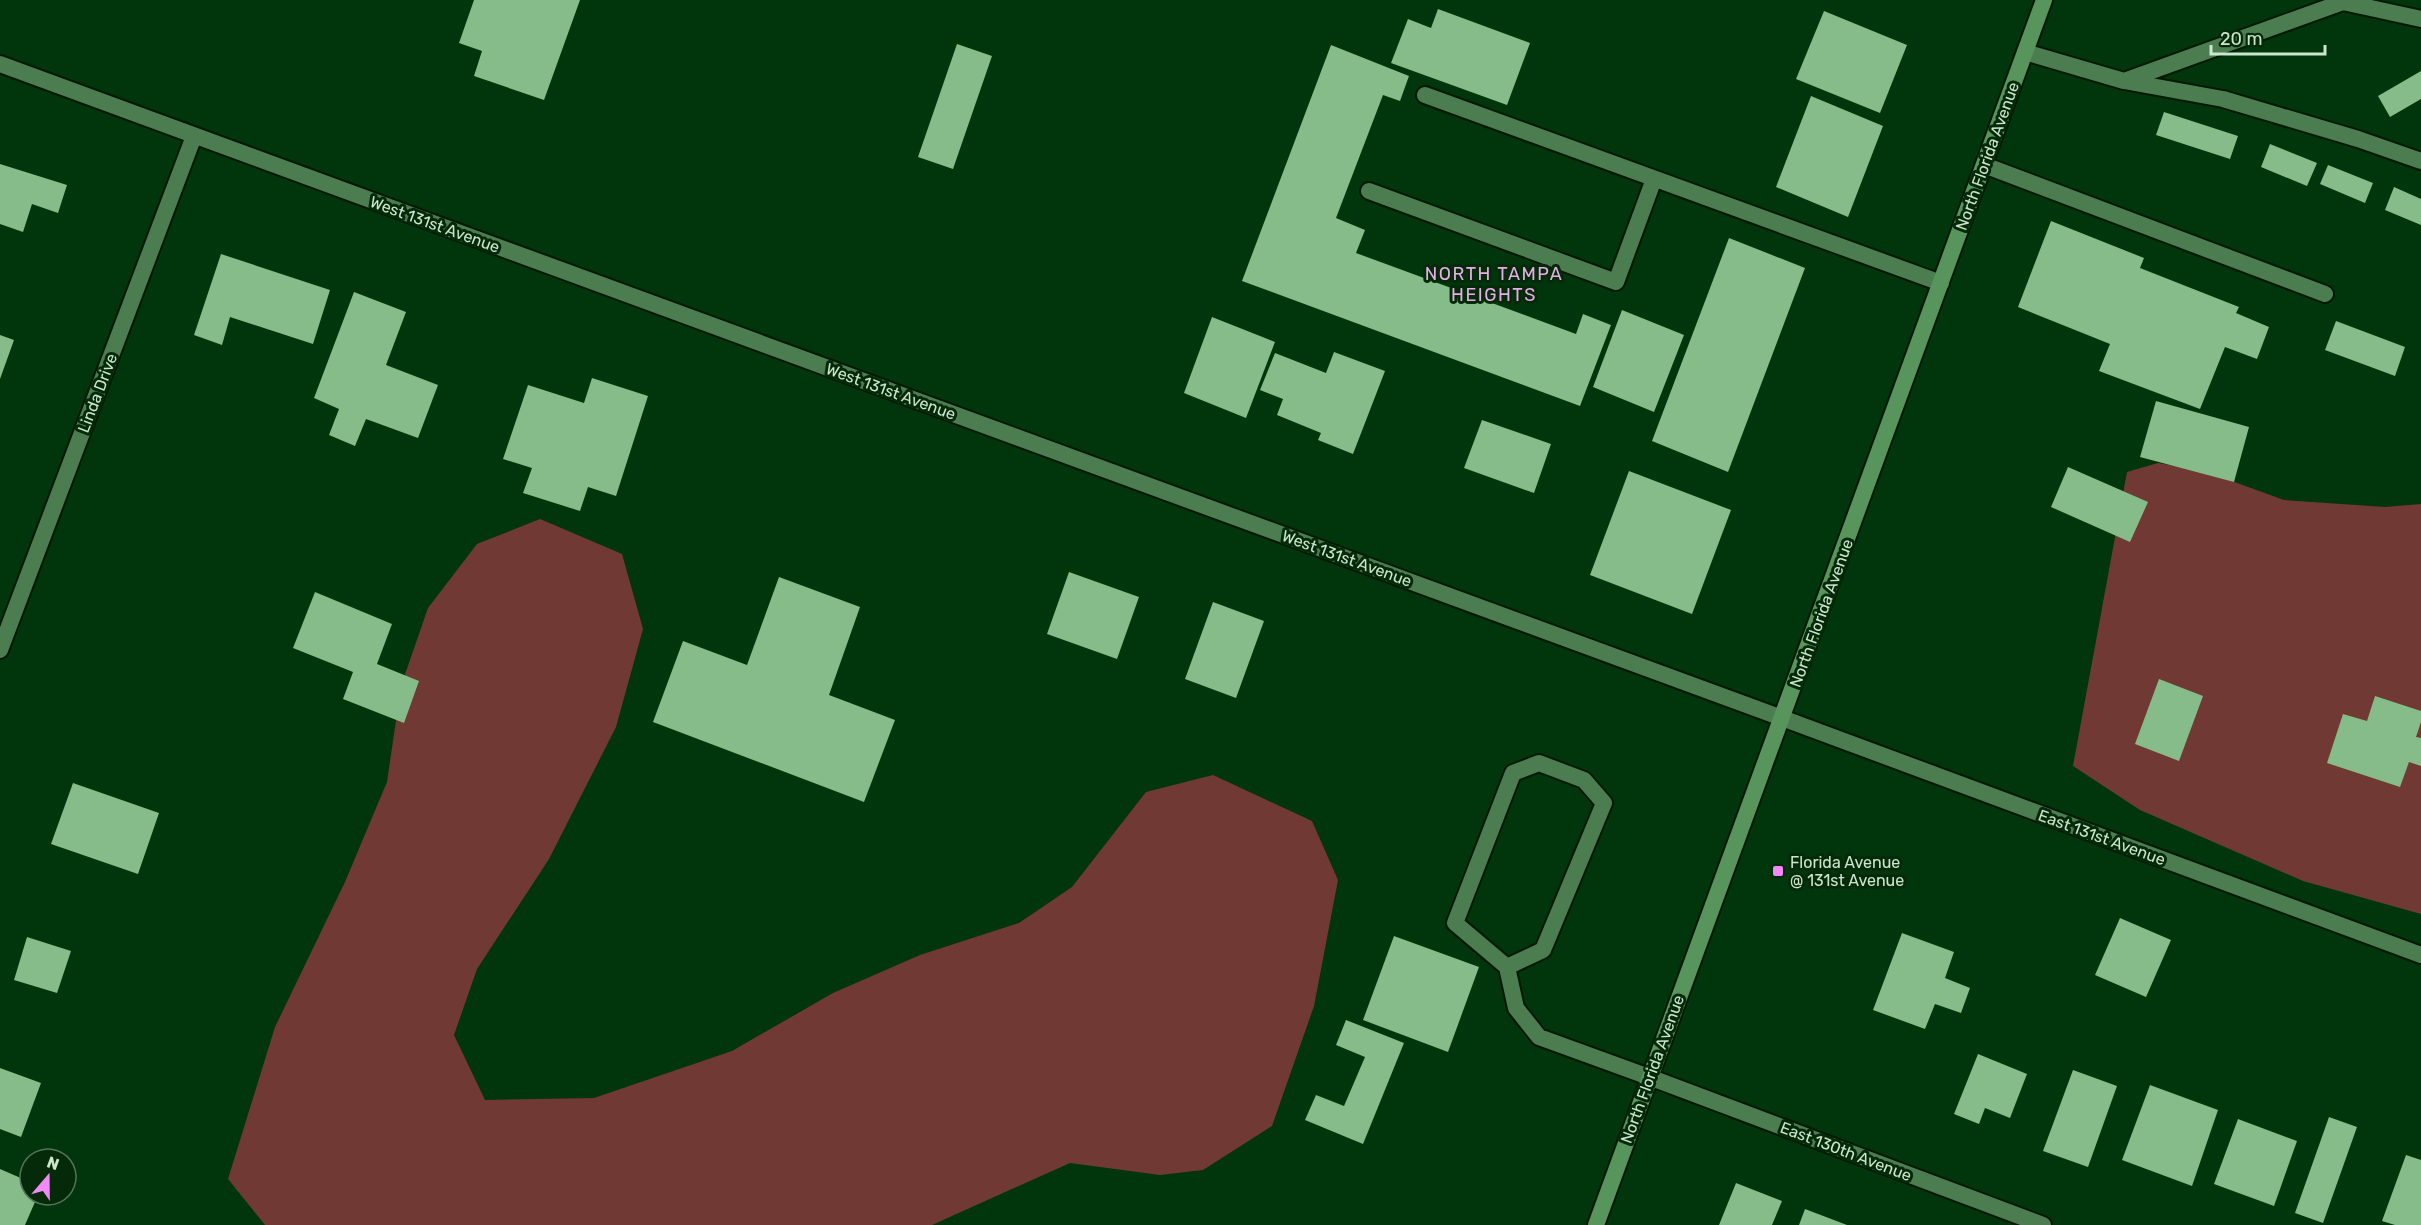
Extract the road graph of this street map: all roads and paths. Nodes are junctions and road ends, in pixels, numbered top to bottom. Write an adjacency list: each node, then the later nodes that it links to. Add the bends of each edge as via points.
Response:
1 (2044, 0): 3 (main road, North Florida Avenue)
2 (2421, 19): 5 (street, via 2343,2)
3 (2025, 52): 5 (street); 9 (main road, North Florida Avenue)
4 (0, 64): 7 (street, West 131st Avenue)
5 (2124, 81): 8 (street, via 2223,99)
6 (1425, 96): 10 (street)
7 (194, 136): 14 (street, Linda Drive); 15 (street, West 131st Avenue)
8 (2421, 161)
9 (1984, 165): 12 (main road, North Florida Avenue); 13 (street)
10 (1654, 179): 11 (street, via 1616,282); 12 (street)
11 (1369, 191)
12 (1941, 284): 15 (main road, North Florida Avenue)
13 (2325, 294)
14 (0, 650)
15 (1782, 718): 16 (street, East 131st Avenue); 18 (main road, North Florida Avenue)
16 (2421, 956)
17 (1507, 967): 17 (street, via 1455,923 1513,773 1539,763 1584,780 1604,803 1543,950); 18 (street, East 130th Avenue, via 1516,1008 1539,1037)
18 (1648, 1077): 19 (main road, North Florida Avenue); 20 (street, East 130th Avenue)
19 (1596, 1225)
20 (2043, 1225)

